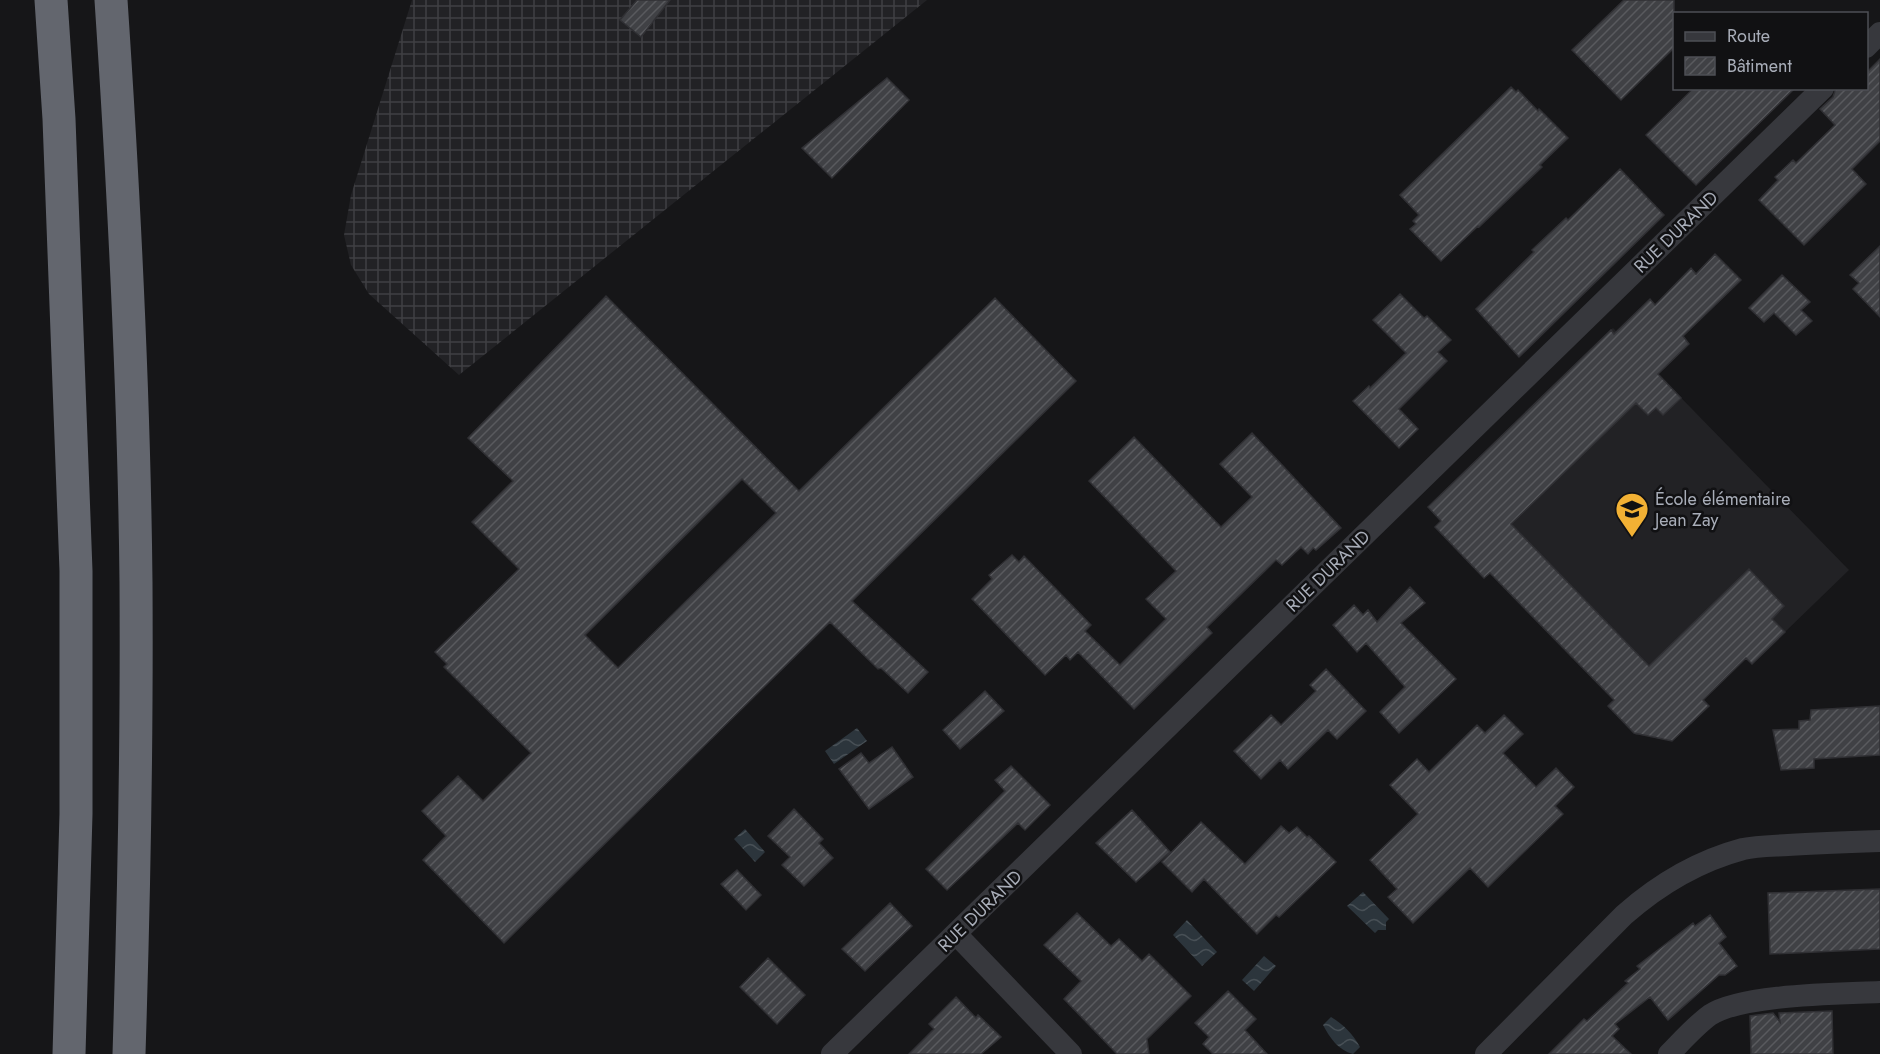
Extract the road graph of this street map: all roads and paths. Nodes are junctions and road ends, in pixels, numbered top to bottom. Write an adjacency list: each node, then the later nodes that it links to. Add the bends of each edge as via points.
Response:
1 (51, 0): 9 (highway, via 76,571 76,814)
2 (111, 0): 10 (highway, via 131,378 136,572)
3 (1880, 33): 4 (street)
4 (1868, 45)
5 (1821, 90): 7 (street, RUE DURAND)
6 (1880, 842): 13 (street, via 1744,849 1704,862 1676,877 1646,895 1624,915)
7 (956, 934): 11 (street, RUE DURAND); 12 (street)
8 (1880, 992): 14 (street, via 1762,1000 1730,1007 1711,1015)
9 (69, 1054)
10 (129, 1054)
11 (832, 1054)
12 (1071, 1054)
13 (1486, 1054)
14 (1669, 1054)

